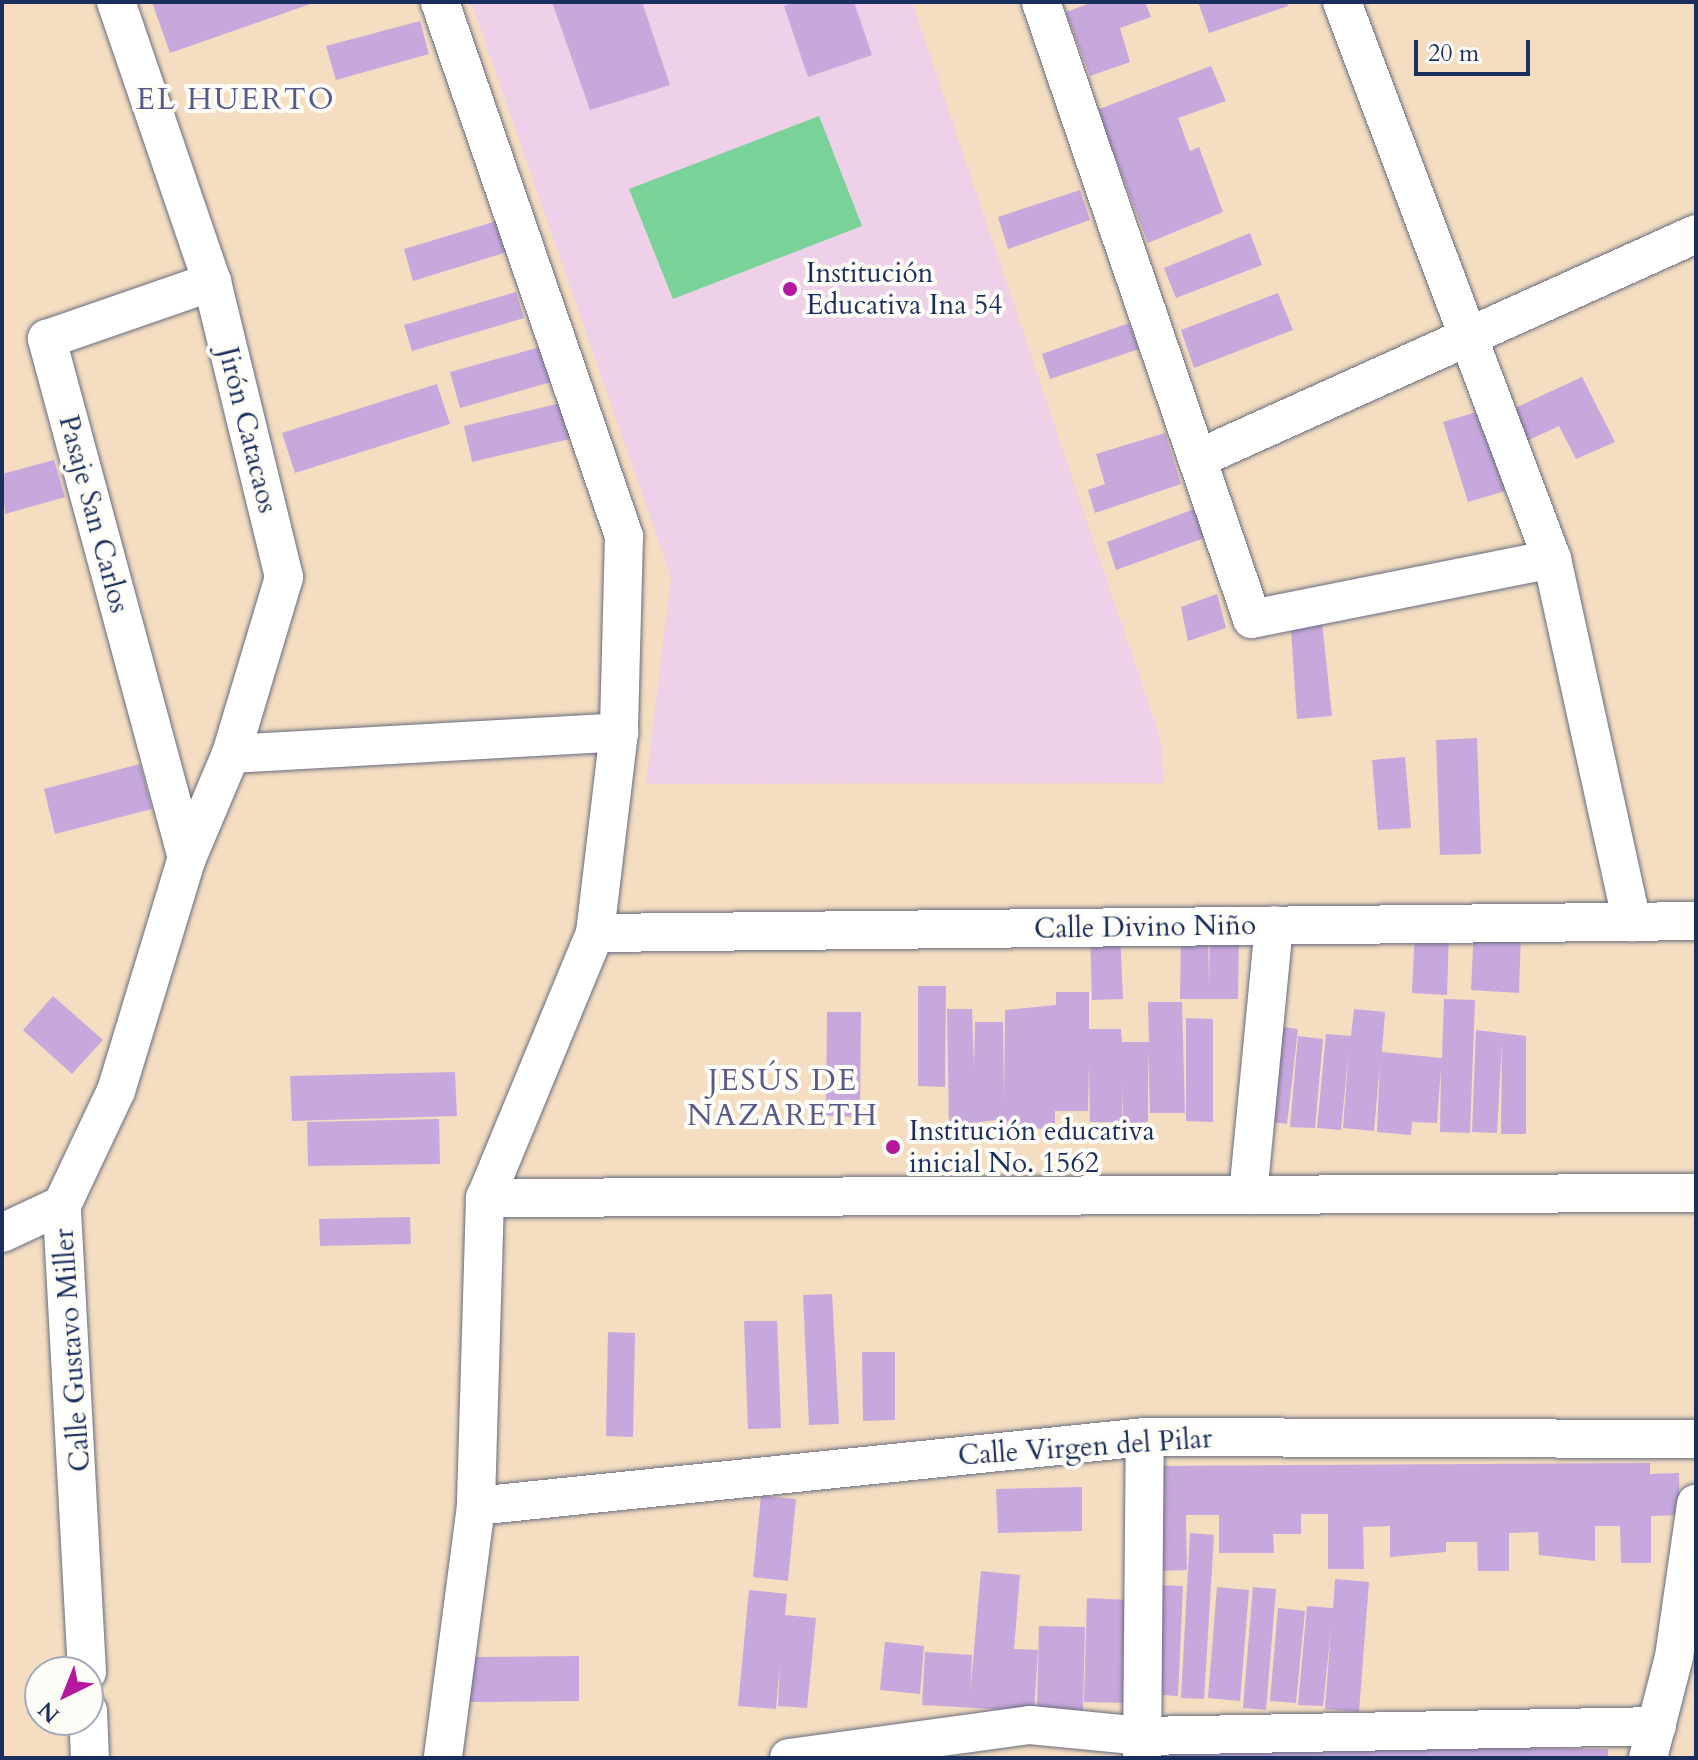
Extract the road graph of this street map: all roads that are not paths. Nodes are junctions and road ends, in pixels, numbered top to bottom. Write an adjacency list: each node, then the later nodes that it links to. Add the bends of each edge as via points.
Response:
1 (440, 2): 10 (street, via 624,536)
2 (1041, 2): 8 (street)
3 (1342, 2): 7 (street)
4 (119, 3): 6 (street, Jirón Catacaos)
5 (1696, 234): 7 (street)
6 (212, 282): 11 (street, Jirón Catacaos, via 284,577); 12 (street, Pasaje San Carlos, via 47,339)
7 (1469, 339): 8 (street); 9 (street)
8 (1197, 459): 9 (street, via 1252,619)
9 (1552, 559): 14 (street)
10 (619, 732): 11 (street); 16 (street)
11 (231, 754): 12 (street, Jirón Catacaos)
12 (187, 858): 20 (street, Calle Gustavo Miller, via 116,1091)
13 (1696, 921): 14 (street, Calle Divino Niño)
14 (1632, 922): 15 (street, Calle Divino Niño)
15 (1274, 925): 16 (street, Calle Divino Niño); 18 (street)
16 (595, 933): 19 (street)
17 (1696, 1193): 18 (street)
18 (1248, 1195): 19 (street)
19 (485, 1198): 25 (street)
20 (62, 1205): 21 (street); 26 (street, Calle Gustavo Miller)
21 (2, 1233)
22 (1145, 1437): 23 (street, Calle Virgen del Pilar); 25 (street, Calle Virgen del Pilar); 29 (street)
23 (1696, 1439)
24 (1696, 1504): 28 (street, via 1674,1657)
25 (476, 1506): 31 (street)
26 (86, 1656)
27 (89, 1736): 30 (street)
28 (1652, 1742): 29 (street)
29 (1143, 1747): 32 (street, via 1030,1725)
30 (90, 1758)
31 (443, 1758)
32 (789, 1758)

